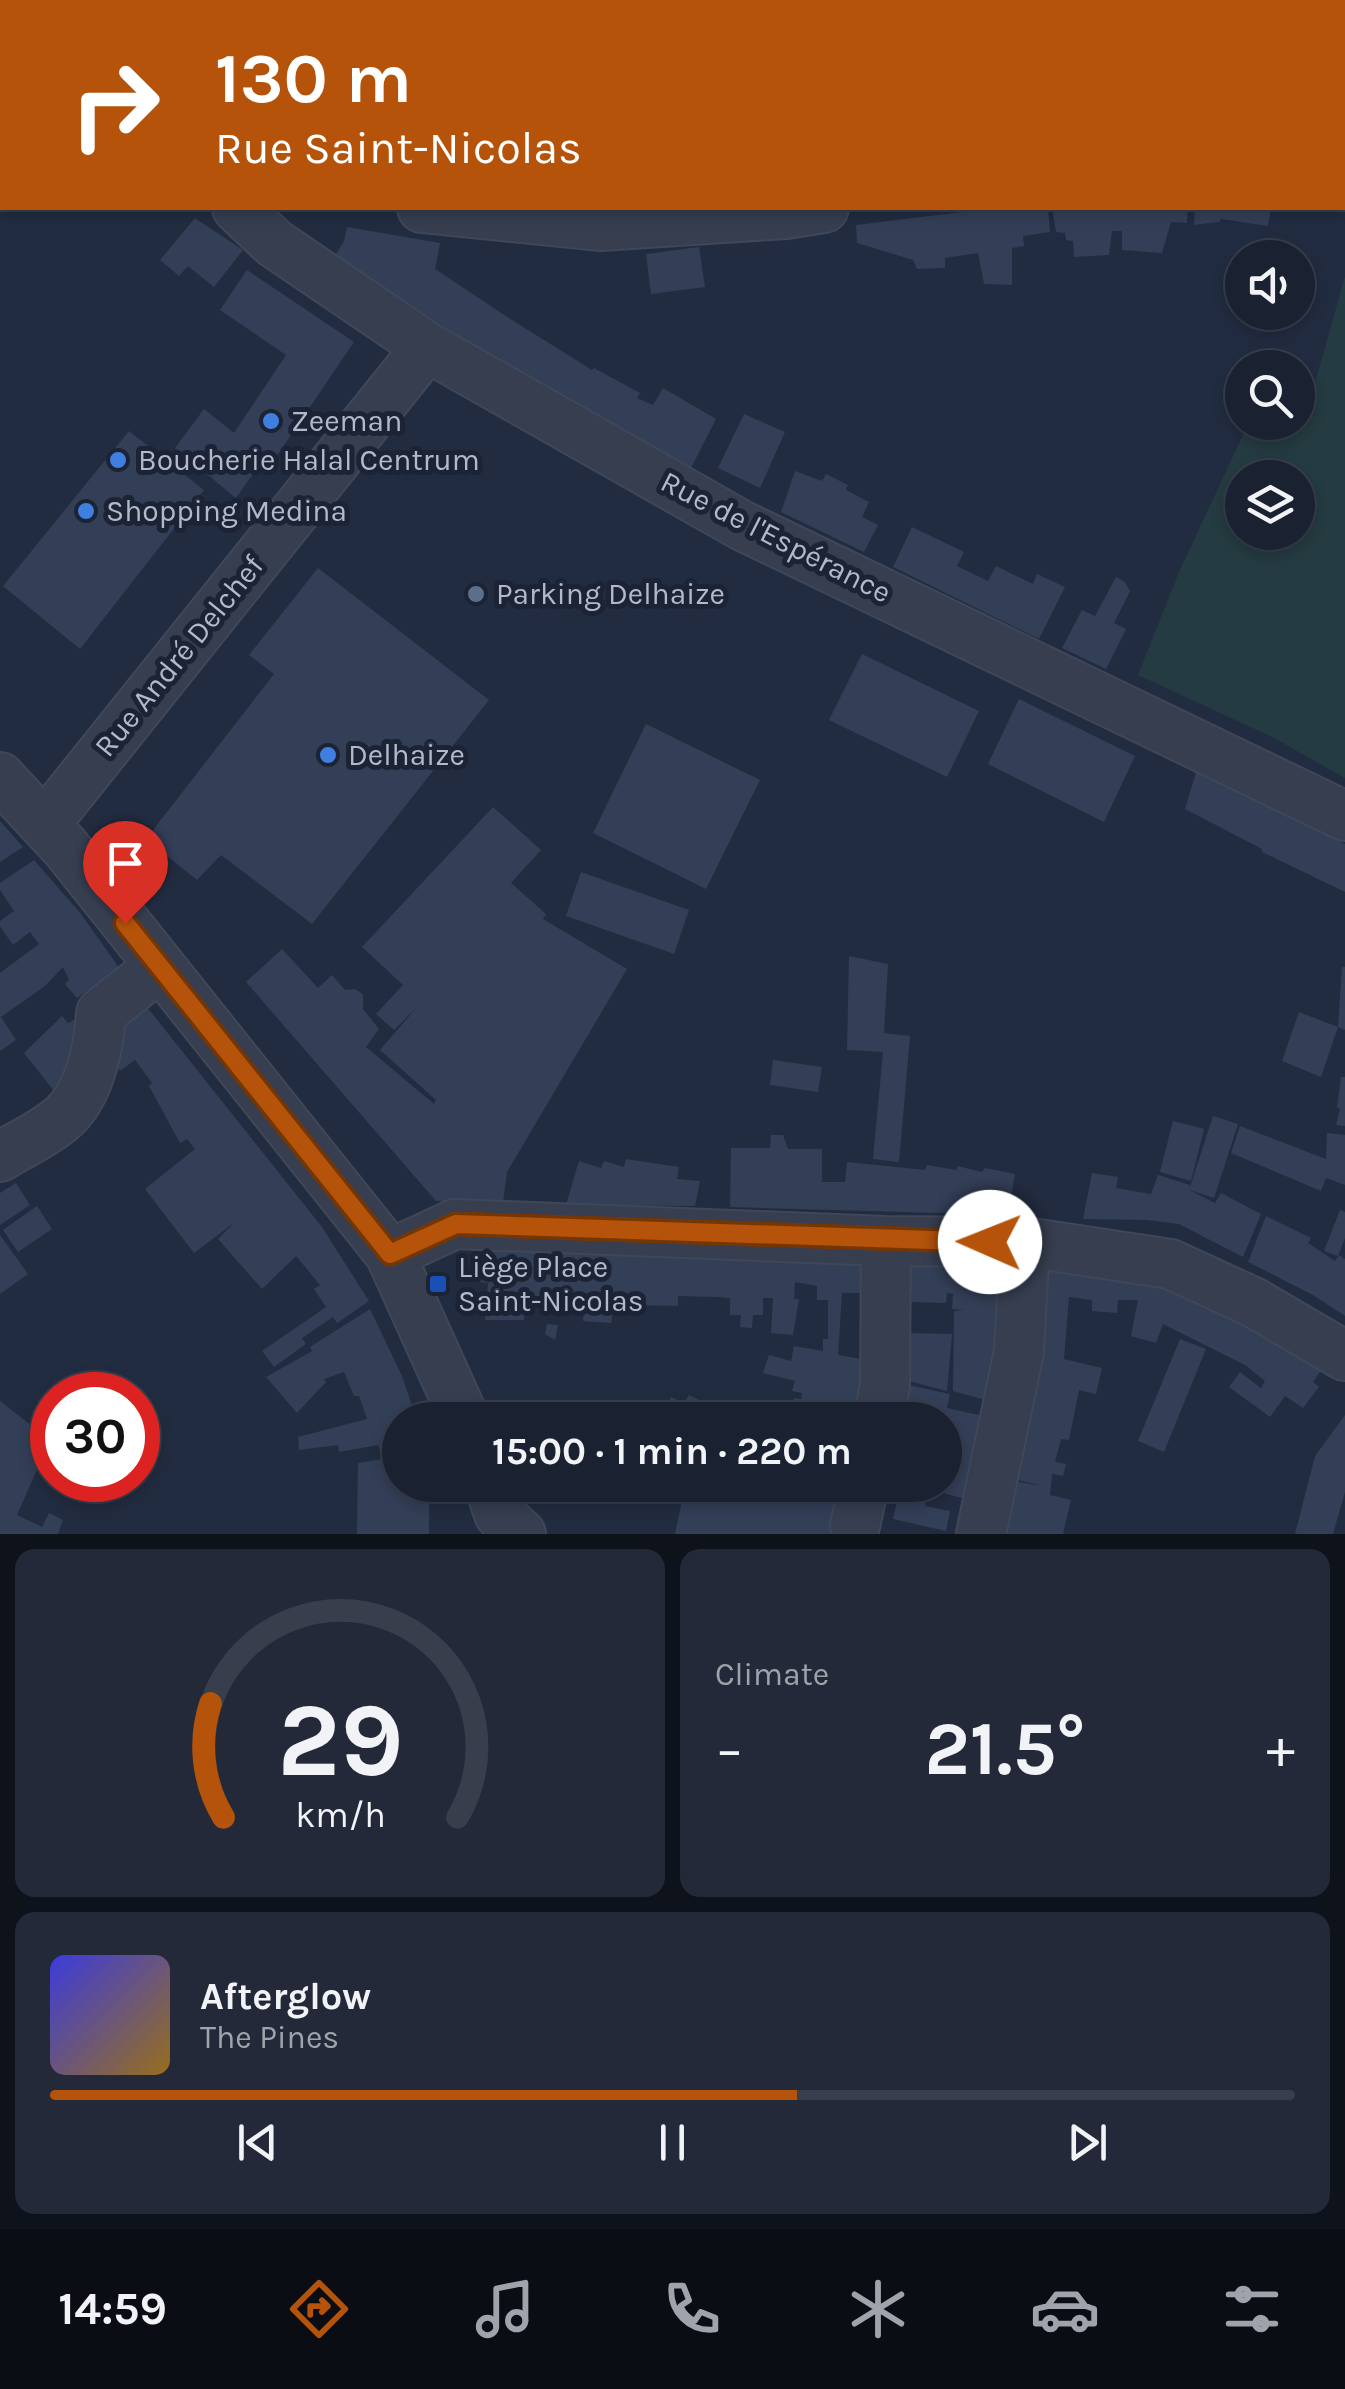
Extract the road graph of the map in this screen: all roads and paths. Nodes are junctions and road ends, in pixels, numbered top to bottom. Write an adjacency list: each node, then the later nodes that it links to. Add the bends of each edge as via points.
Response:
1 (238, 210): 4 (street, Rue de l'Espérance, via 274,243)
2 (442, 210): 3 (street, via 600,226)
3 (811, 210)
4 (427, 348): 6 (street, Rue de l'Espérance, via 741,525); 7 (street, Rue André Delchef)
5 (0, 776): 7 (street)
6 (1345, 816)
7 (45, 824): 8 (street)
8 (160, 967): 9 (street, via 101,1014 100,1047 62,1118); 12 (street)
9 (0, 1157)
10 (886, 1240): 11 (street); 12 (street, via 456,1224); 15 (street)
11 (1025, 1242): 13 (street, via 1170,1264); 16 (street, via 1019,1351)
12 (390, 1254): 14 (street)
13 (1345, 1356)
14 (457, 1402)
15 (882, 1402)
16 (980, 1534)

